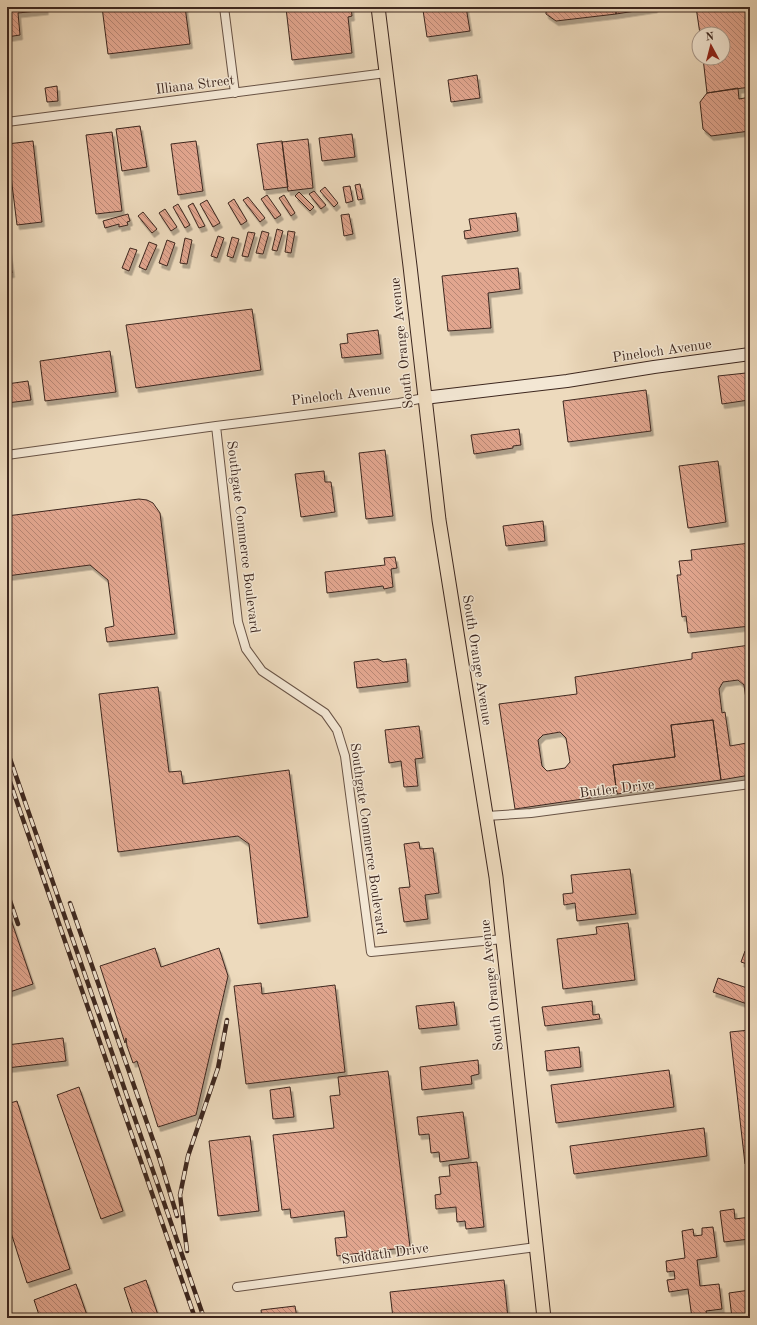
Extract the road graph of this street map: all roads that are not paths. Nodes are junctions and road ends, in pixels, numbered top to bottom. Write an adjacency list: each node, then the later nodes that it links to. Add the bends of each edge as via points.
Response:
1 (224, 7): 4 (street)
2 (378, 7): 3 (main road, South Orange Avenue)
3 (386, 73): 4 (street, Illiana Street); 7 (main road, South Orange Avenue)
4 (235, 93): 5 (street, Illiana Street)
5 (7, 122)
6 (750, 354): 7 (street, Pineloch Avenue, via 567,381)
7 (424, 398): 8 (street, Pineloch Avenue); 11 (main road, South Orange Avenue, via 442,543)
8 (216, 426): 9 (street, Pineloch Avenue); 12 (street, Southgate Commerce Boulevard, via 238,622 246,649 262,671 326,713 337,730 345,756 371,952)
9 (7, 455)
10 (750, 784): 11 (street, Butler Drive, via 538,812)
11 (486, 816): 12 (main road, South Orange Avenue)
12 (503, 939): 13 (main road, South Orange Avenue)
13 (536, 1246): 14 (street, Suddath Drive); 15 (main road, South Orange Avenue)
14 (237, 1287)
15 (544, 1318)

